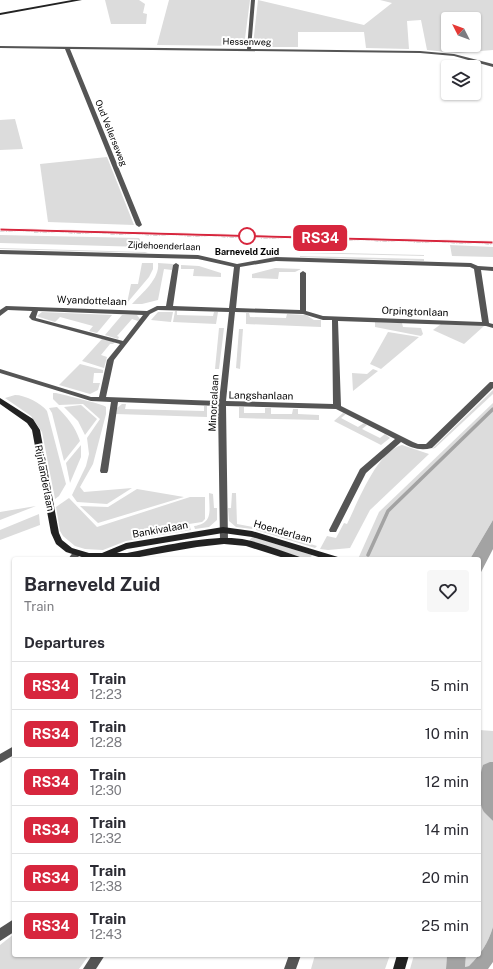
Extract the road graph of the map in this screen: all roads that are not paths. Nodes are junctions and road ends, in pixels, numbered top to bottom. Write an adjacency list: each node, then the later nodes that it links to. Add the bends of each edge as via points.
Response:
1 (80, 0): 3 (street)
2 (253, 0): 6 (street)
3 (0, 14)
4 (0, 47): 5 (street, Hessenweg)
5 (67, 48): 6 (street, Hessenweg); 8 (street, Oud Vellerseweg)
6 (249, 50): 7 (street, Hessenweg, via 432,53 462,57)
7 (493, 66)
8 (139, 225)
9 (0, 252): 11 (street, Zijdehoenderlaan, via 198,257)
10 (176, 265): 15 (street)
11 (237, 266): 12 (street, Zijdehoenderlaan, via 276,259 437,263 471,265); 17 (street, Minorcalaan)
12 (477, 268): 13 (street, Zijdehoenderlaan); 22 (street)
13 (493, 268)
14 (304, 273): 18 (street)
15 (169, 308): 17 (street, Wyandottelaan); 19 (street, Wyandottelaan, via 157,308)
16 (36, 309): 19 (street, Wyandottelaan); 20 (street, Wyandottelaan, via 6,308); 23 (street, via 32,317 34,319)
17 (233, 311): 18 (street, Orpingtonlaan); 29 (street, Minorcalaan)
18 (303, 312): 21 (street, Orpingtonlaan, via 318,317)
19 (148, 313): 23 (street)
20 (0, 314)
21 (335, 318): 22 (street, Orpingtonlaan); 30 (street)
22 (490, 325)
23 (124, 343): 27 (street, via 111,360)
24 (0, 371): 27 (street, Langshanlaan, via 72,394)
25 (493, 384): 31 (street, via 429,446 418,447)
26 (0, 400): 37 (street, Rijnlanderlaan, via 30,421 36,430 55,533 62,546)
27 (102, 400): 28 (street, Langshanlaan)
28 (115, 401): 29 (street, Langshanlaan); 32 (street)
29 (222, 404): 30 (street, Langshanlaan); 33 (street, Minorcalaan)
30 (337, 407): 31 (street, Langshanlaan)
31 (400, 438): 34 (street, via 363,471)
32 (104, 472)
33 (223, 530): 35 (street, Minorcalaan); 36 (street, Bankivalaan, via 126,546); 39 (street, Hoenderlaan, via 252,534)
34 (334, 530)
35 (224, 541): 36 (street, Bankivalaan, via 127,556); 38 (street, via 246,543)
36 (102, 555): 37 (street, Bankivalaan)
37 (75, 556)
38 (292, 557)
39 (328, 557)
40 (12, 751): 41 (street)
41 (0, 759)
42 (12, 926): 43 (street)
43 (0, 935)
44 (98, 957): 47 (street)
45 (294, 957): 48 (street)
46 (402, 957): 49 (street)
47 (89, 969)
48 (290, 969)
49 (399, 969)

